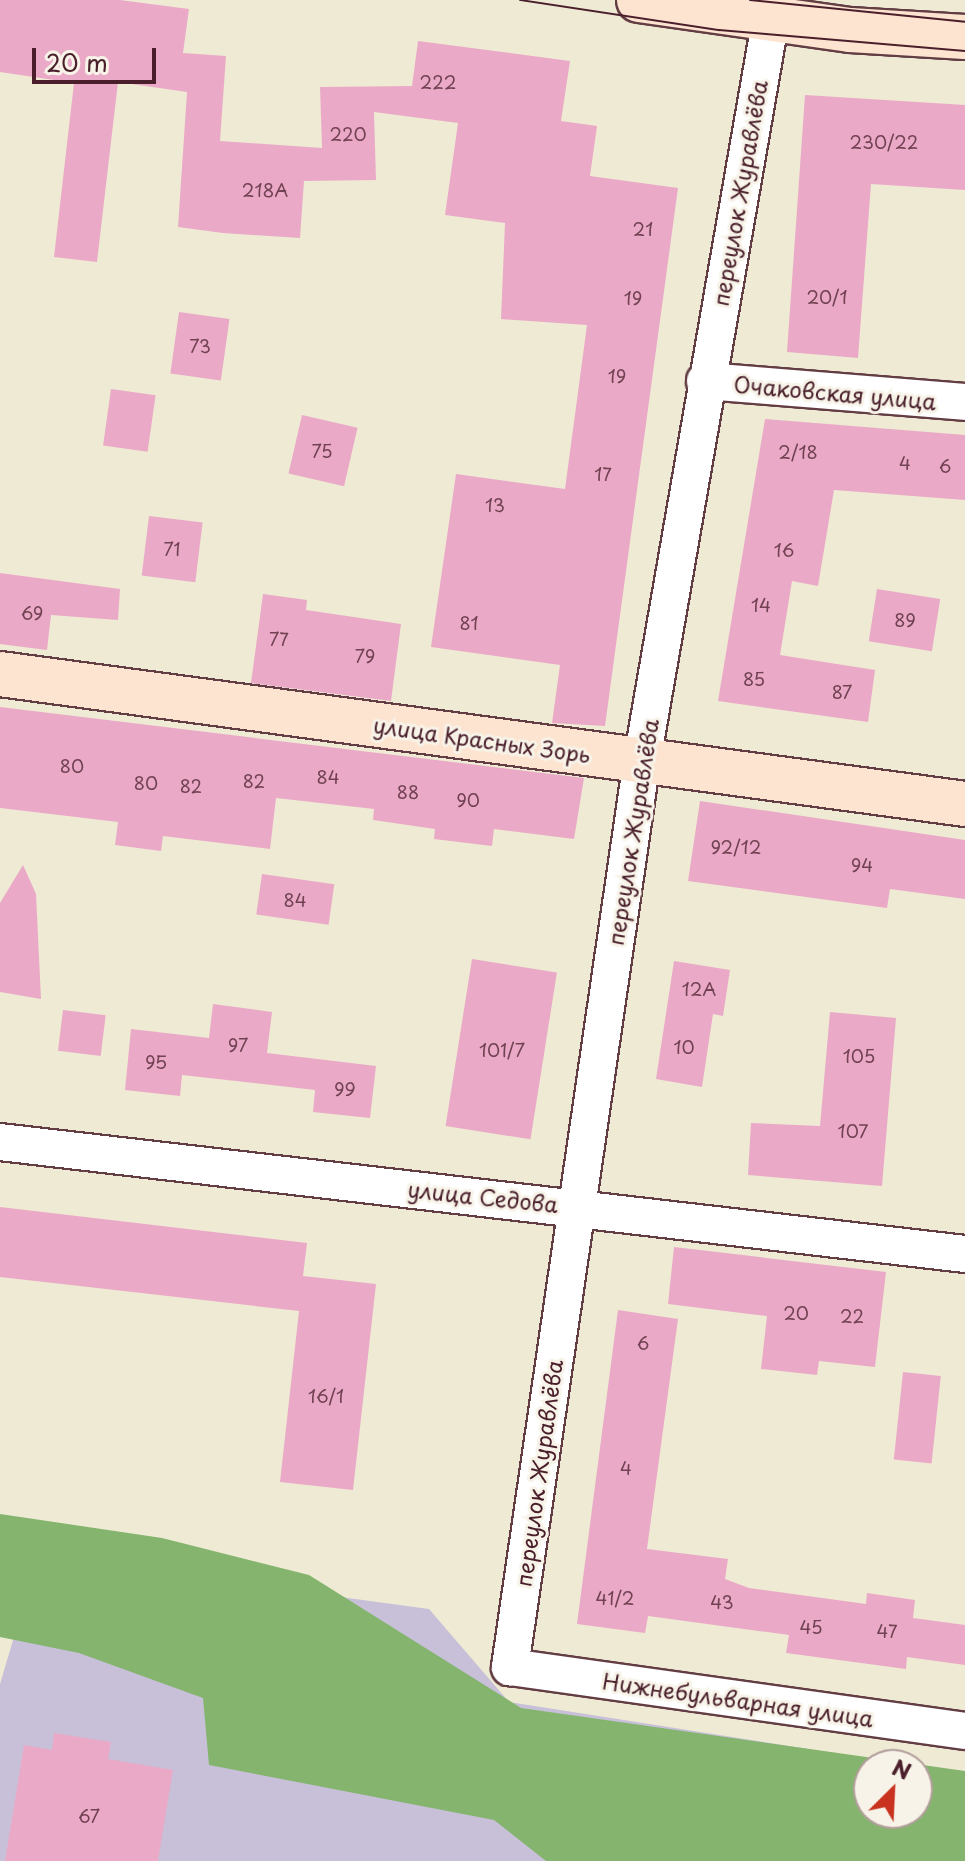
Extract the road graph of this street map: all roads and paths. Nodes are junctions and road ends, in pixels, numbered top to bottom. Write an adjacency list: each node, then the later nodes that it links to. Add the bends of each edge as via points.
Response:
1 (639, 0): 2 (street)
2 (773, 9): 3 (street); 4 (street, переулок Журавлёва)
3 (965, 37)
4 (705, 381): 5 (street, Очаковская улица); 7 (street, переулок Журавлёва)
5 (965, 402)
6 (0, 674): 7 (street, улица Красных Зорь)
7 (642, 760): 8 (street, улица Красных Зорь); 10 (street, переулок Журавлёва)
8 (965, 804)
9 (0, 1142): 10 (street, улица Седова)
10 (575, 1207): 11 (street, улица Седова); 12 (street, переулок Журавлёва)
11 (965, 1254)
12 (510, 1667): 13 (street, Нижнебульварная улица)
13 (965, 1731)

